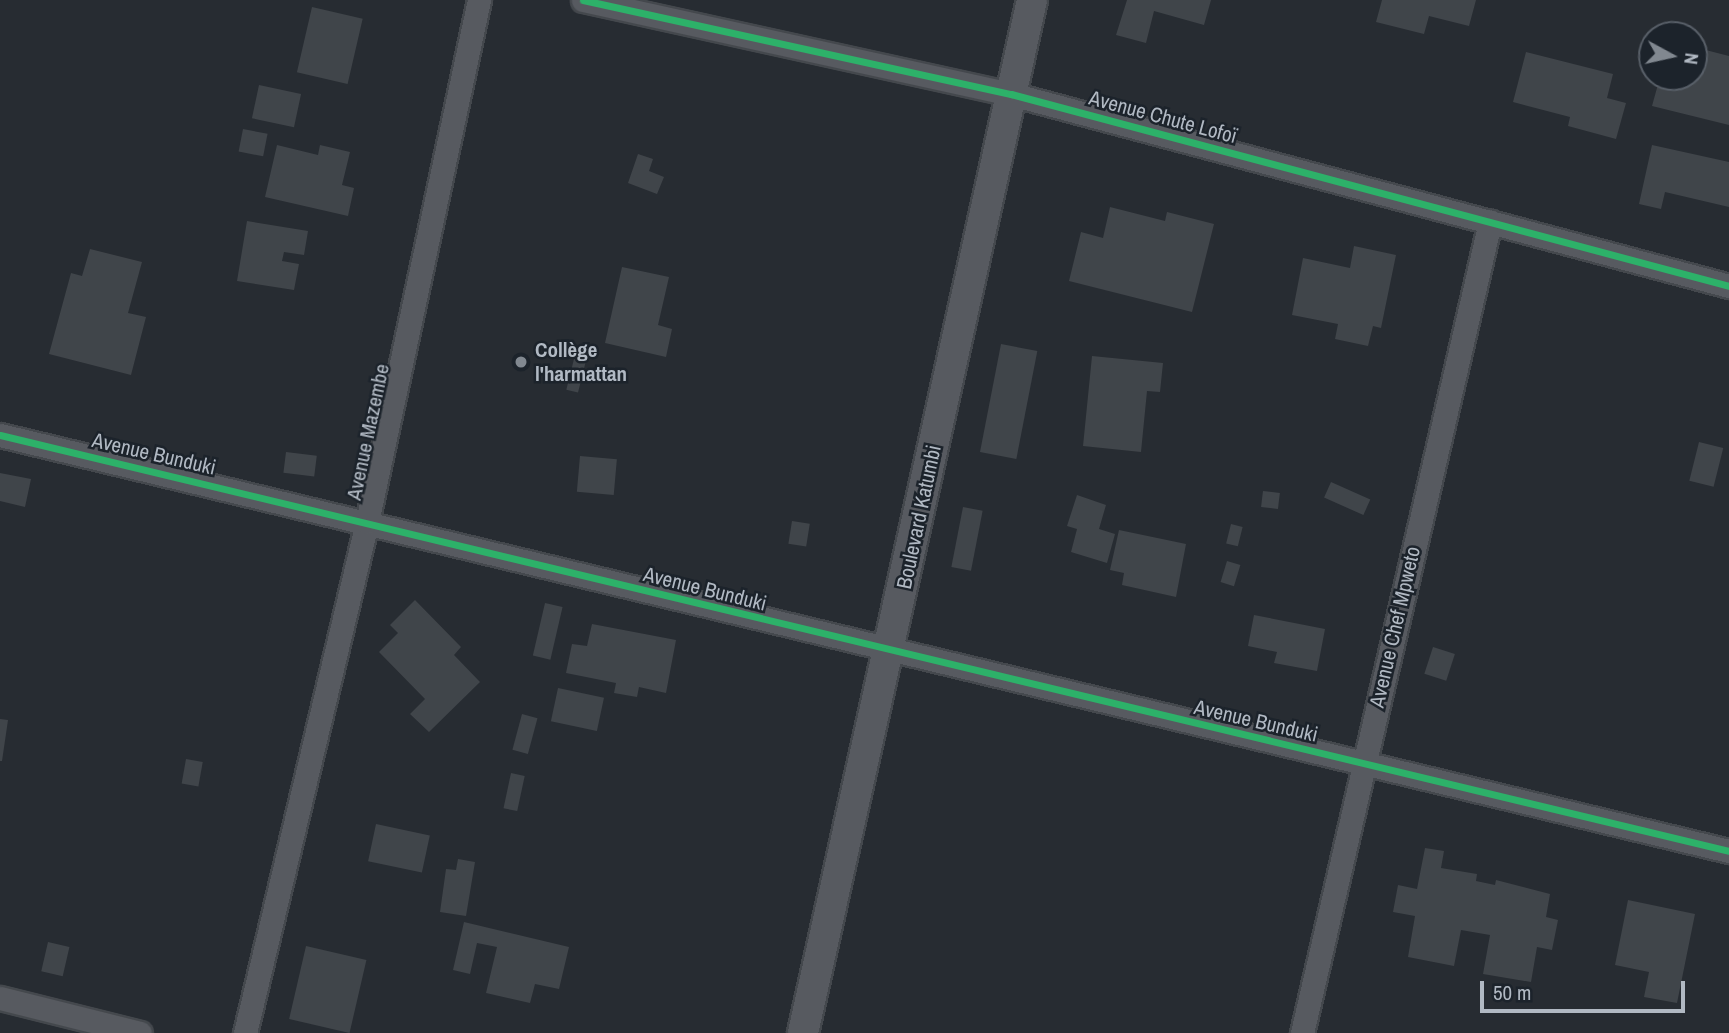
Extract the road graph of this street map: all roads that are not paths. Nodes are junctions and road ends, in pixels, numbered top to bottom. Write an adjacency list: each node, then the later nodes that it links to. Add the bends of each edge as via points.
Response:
1 (479, 0): 8 (street, Avenue Mazembe)
2 (583, 0): 4 (street, Avenue Chute Lofoï)
3 (1032, 0): 4 (street, Boulevard Katumbi)
4 (1011, 94): 5 (street, Avenue Chute Lofoï); 9 (street, Boulevard Katumbi)
5 (1490, 222): 6 (street, Avenue Chute Lofoï); 10 (street, Avenue Chef Mpweto)
6 (1729, 286)
7 (0, 435): 8 (street, Avenue Bunduki)
8 (367, 522): 9 (street, Avenue Bunduki); 14 (street, Avenue Mazembe)
9 (889, 653): 10 (street, Avenue Bunduki); 15 (street, Boulevard Katumbi)
10 (1363, 764): 11 (street, Avenue Bunduki); 16 (street, Avenue Chef Mpweto)
11 (1729, 851)
12 (0, 998): 13 (street)
13 (140, 1033)
14 (245, 1033)
15 (803, 1033)
16 (1302, 1033)

